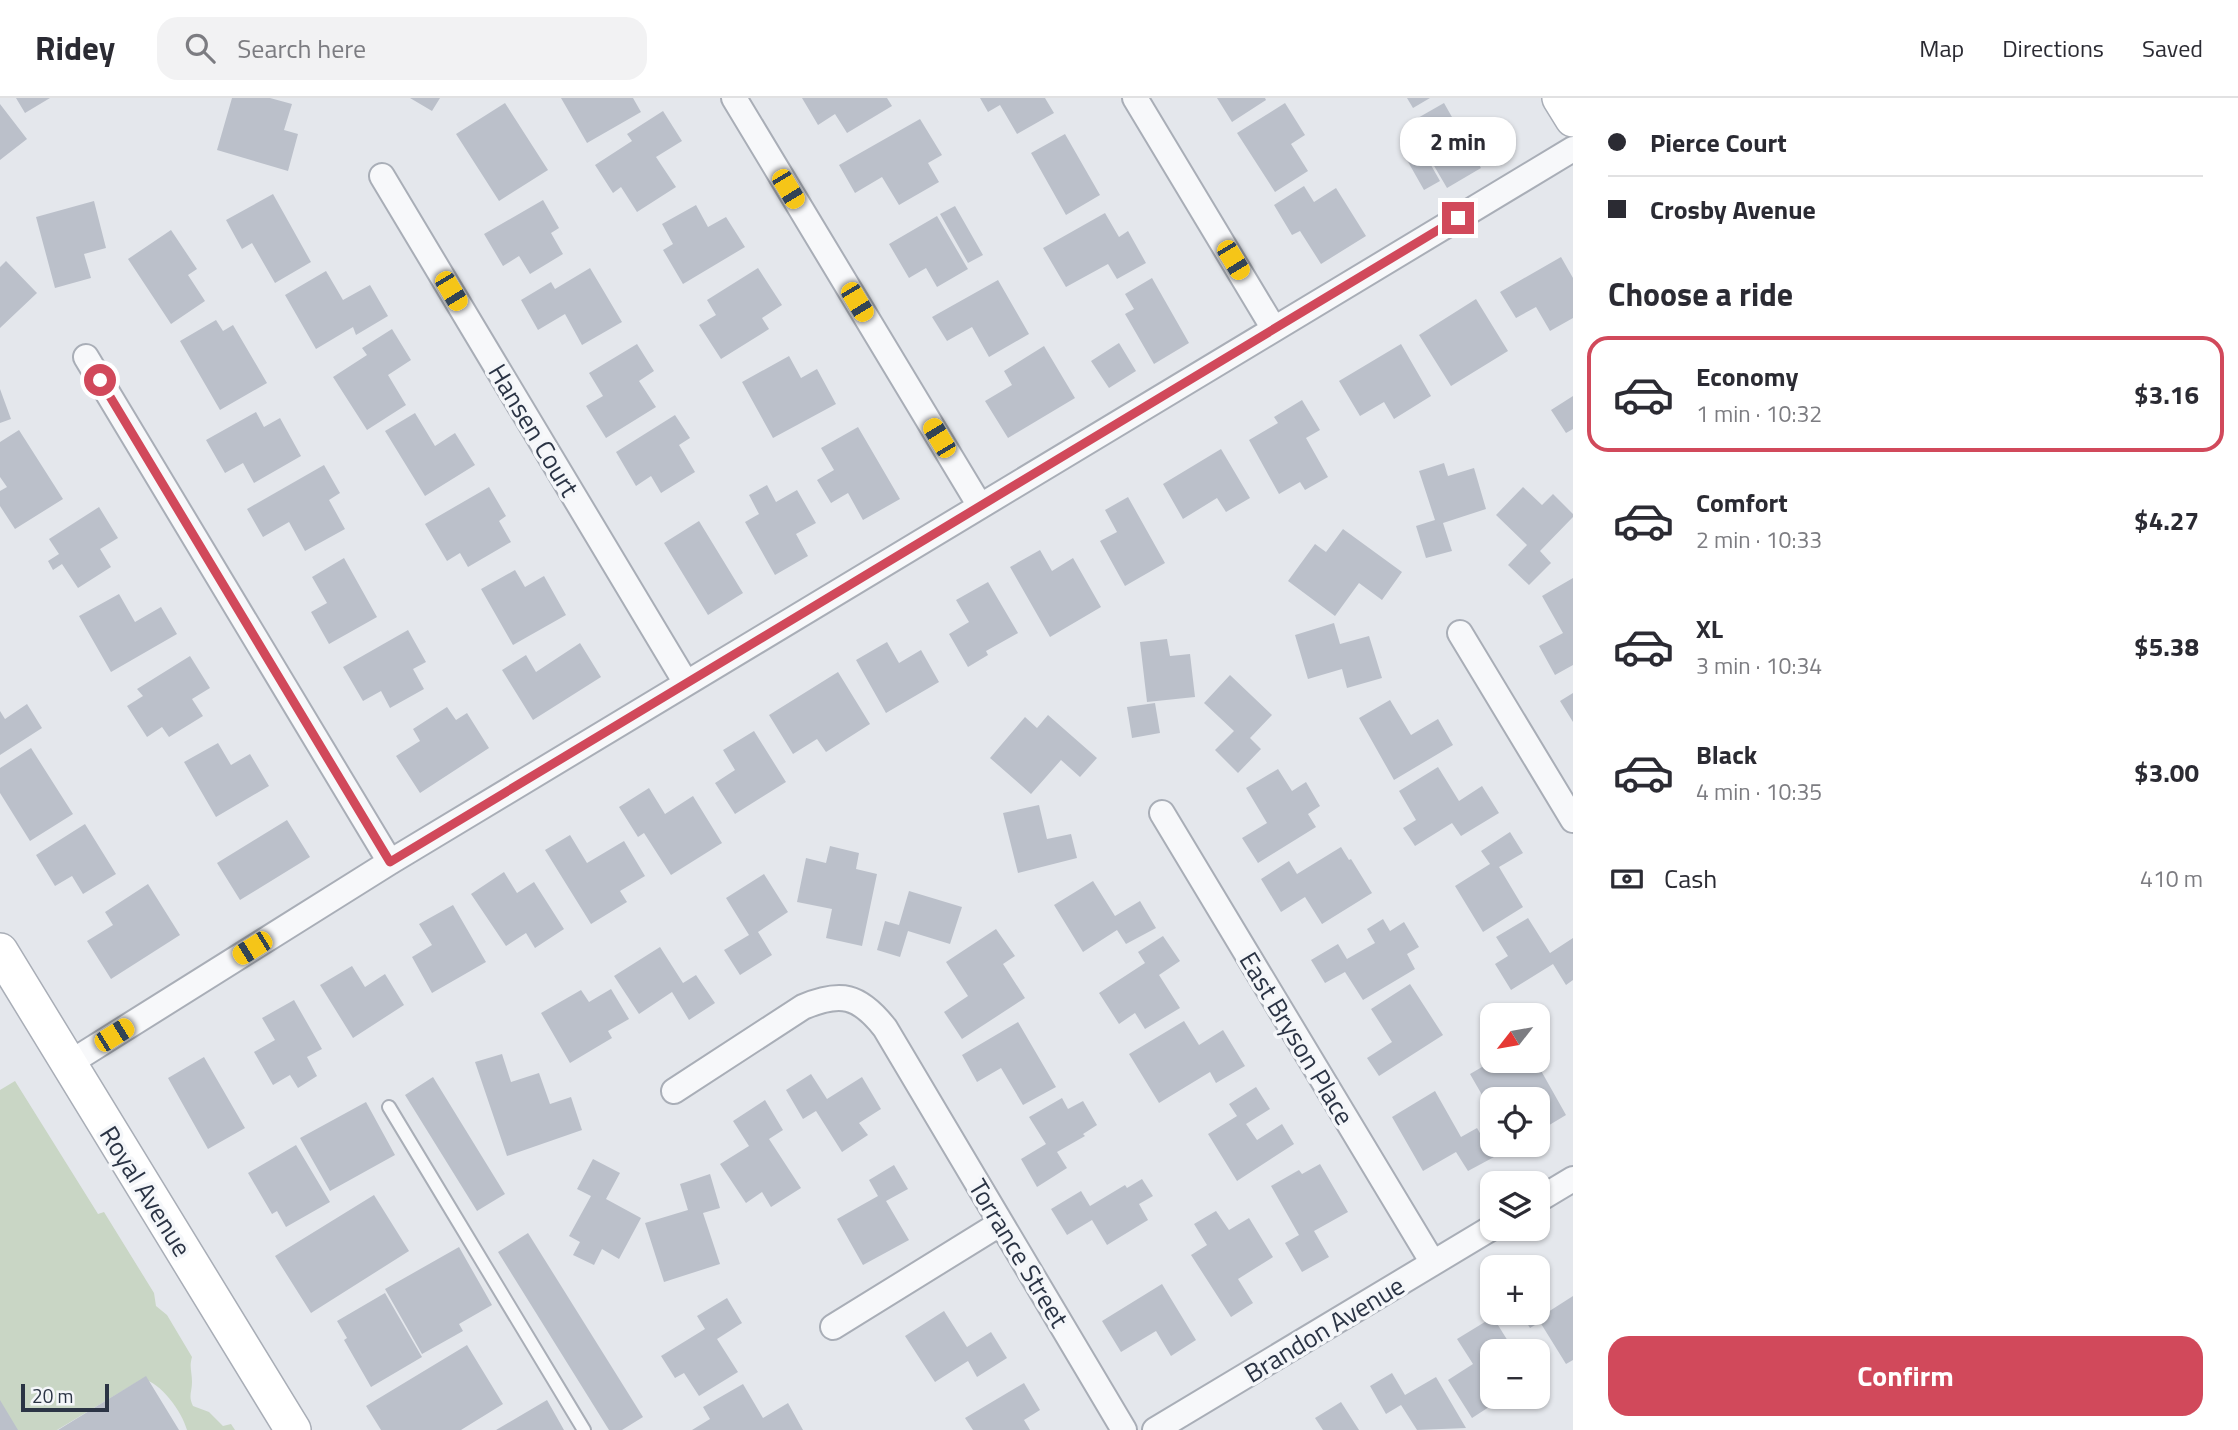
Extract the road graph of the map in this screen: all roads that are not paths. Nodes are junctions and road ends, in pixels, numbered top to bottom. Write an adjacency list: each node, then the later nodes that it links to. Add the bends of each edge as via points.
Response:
1 (734, 98): 9 (street)
2 (1135, 98): 7 (street)
3 (1560, 98): 4 (main road)
4 (1573, 119)
5 (1573, 149): 7 (street)
6 (382, 176): 11 (street, Hansen Court)
7 (1274, 329): 9 (street)
8 (86, 357): 14 (street)
9 (980, 506): 11 (street)
10 (1461, 633): 13 (street)
11 (686, 683): 14 (street)
12 (1162, 813): 23 (street, East Bryson Place)
13 (1573, 820)
14 (390, 862): 16 (street)
15 (0, 951): 16 (main road, Royal Avenue)
16 (68, 1064): 25 (main road, Royal Avenue)
17 (674, 1091): 21 (street, Torrance Street, via 803,1007 825,998 848,999 870,1009 885,1027)
18 (389, 1108): 26 (lane)
19 (1573, 1179): 20 (street)
20 (1550, 1193)
21 (1001, 1223): 24 (street); 27 (street, Torrance Street)
22 (1480, 1235): 23 (street, Brandon Avenue)
23 (1433, 1263): 28 (street, Brandon Avenue)
24 (833, 1327)
25 (293, 1430)
26 (584, 1430)
27 (1124, 1430)
28 (1155, 1430)

